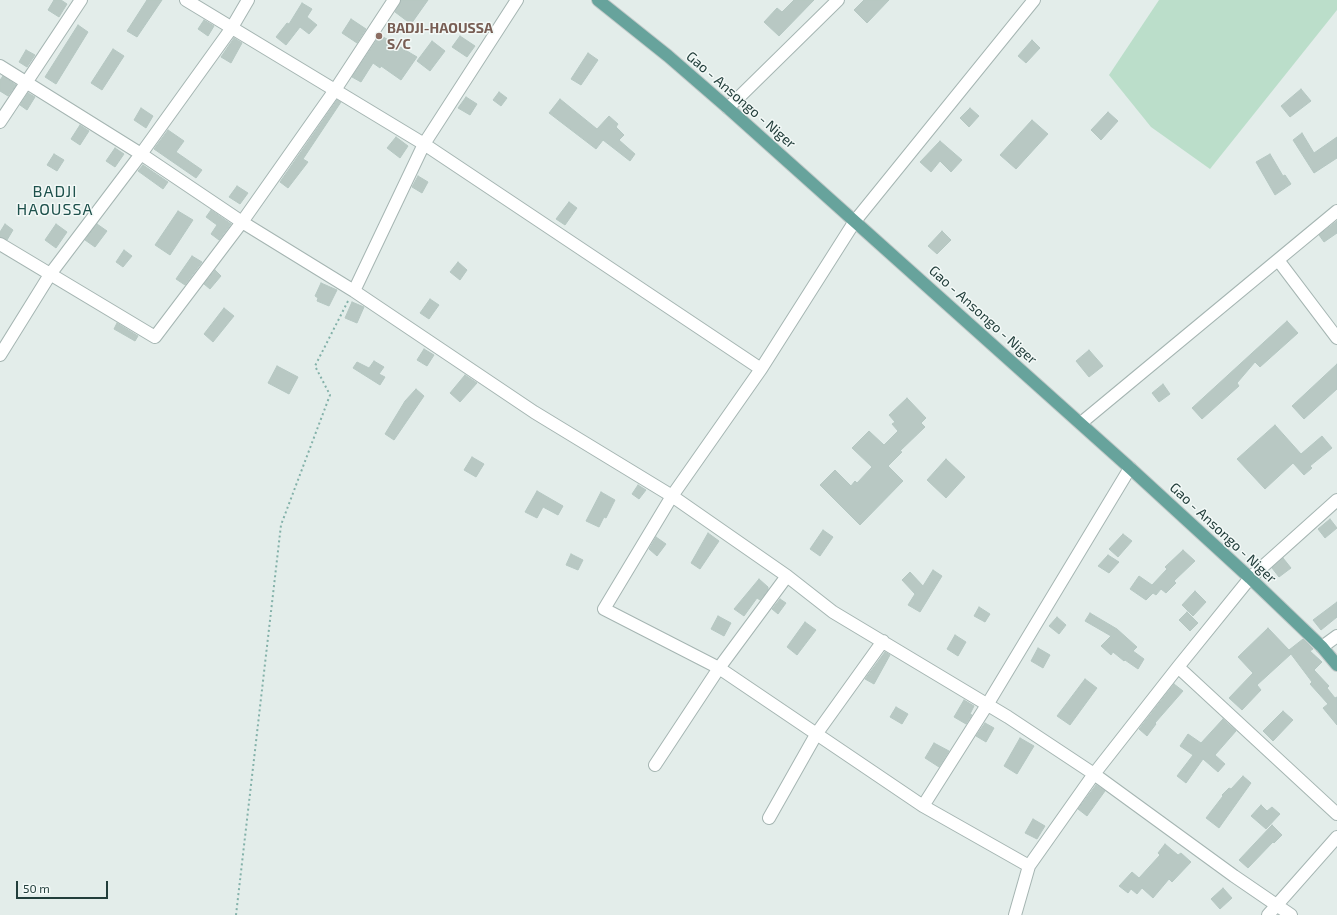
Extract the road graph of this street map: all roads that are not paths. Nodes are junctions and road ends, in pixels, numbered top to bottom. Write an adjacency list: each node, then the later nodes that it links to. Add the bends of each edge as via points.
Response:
1 (81, 0): 11 (street)
2 (186, 0): 9 (street)
3 (248, 0): 9 (street)
4 (394, 0): 12 (street)
5 (517, 0): 15 (street)
6 (598, 0): 13 (main road, Gao - Ansongo - Niger)
7 (838, 0): 13 (street)
8 (1034, 0): 18 (street)
9 (231, 29): 12 (street); 16 (street)
10 (0, 66): 11 (street)
11 (26, 83): 14 (street); 16 (street)
12 (335, 90): 15 (street); 19 (street)
13 (728, 108): 18 (main road, Gao - Ansongo - Niger)
14 (0, 122)
15 (424, 144): 23 (street); 26 (street)
16 (141, 154): 19 (street); 22 (street)
17 (1337, 211): 21 (street)
18 (855, 221): 26 (street); 27 (main road, Gao - Ansongo - Niger)
19 (242, 222): 22 (street, via 155,336); 23 (street)
20 (0, 244): 22 (street)
21 (1278, 260): 24 (street); 27 (street)
22 (51, 273): 25 (street)
23 (354, 290): 29 (street, via 534,412)
24 (1337, 338)
25 (0, 355)
26 (761, 369): 29 (street)
27 (1080, 423): 28 (main road, Gao - Ansongo - Niger)
28 (1130, 468): 32 (main road, Gao - Ansongo - Niger); 39 (street)
29 (672, 496): 31 (street); 38 (street, via 604,609)
30 (1336, 504): 32 (street)
31 (787, 576): 34 (street, via 833,612); 38 (street)
32 (1250, 578): 35 (main road, Gao - Ansongo - Niger); 37 (street)
33 (1337, 636): 35 (street)
34 (883, 642): 39 (street); 40 (street)
35 (1322, 647): 36 (main road, Gao - Ansongo - Niger)
36 (1337, 666)
37 (1178, 667): 42 (street); 44 (street)
38 (719, 668): 40 (street); 41 (street)
39 (987, 705): 42 (street); 43 (street)
40 (817, 733): 43 (street); 45 (street)
41 (655, 765)
42 (1094, 774): 47 (street); 48 (street)
43 (923, 806): 47 (street)
44 (1337, 814)
45 (769, 818)
46 (1337, 837): 48 (street)
47 (1029, 866): 49 (street)
48 (1272, 910): 50 (street)
49 (1015, 915)
50 (1291, 915)

